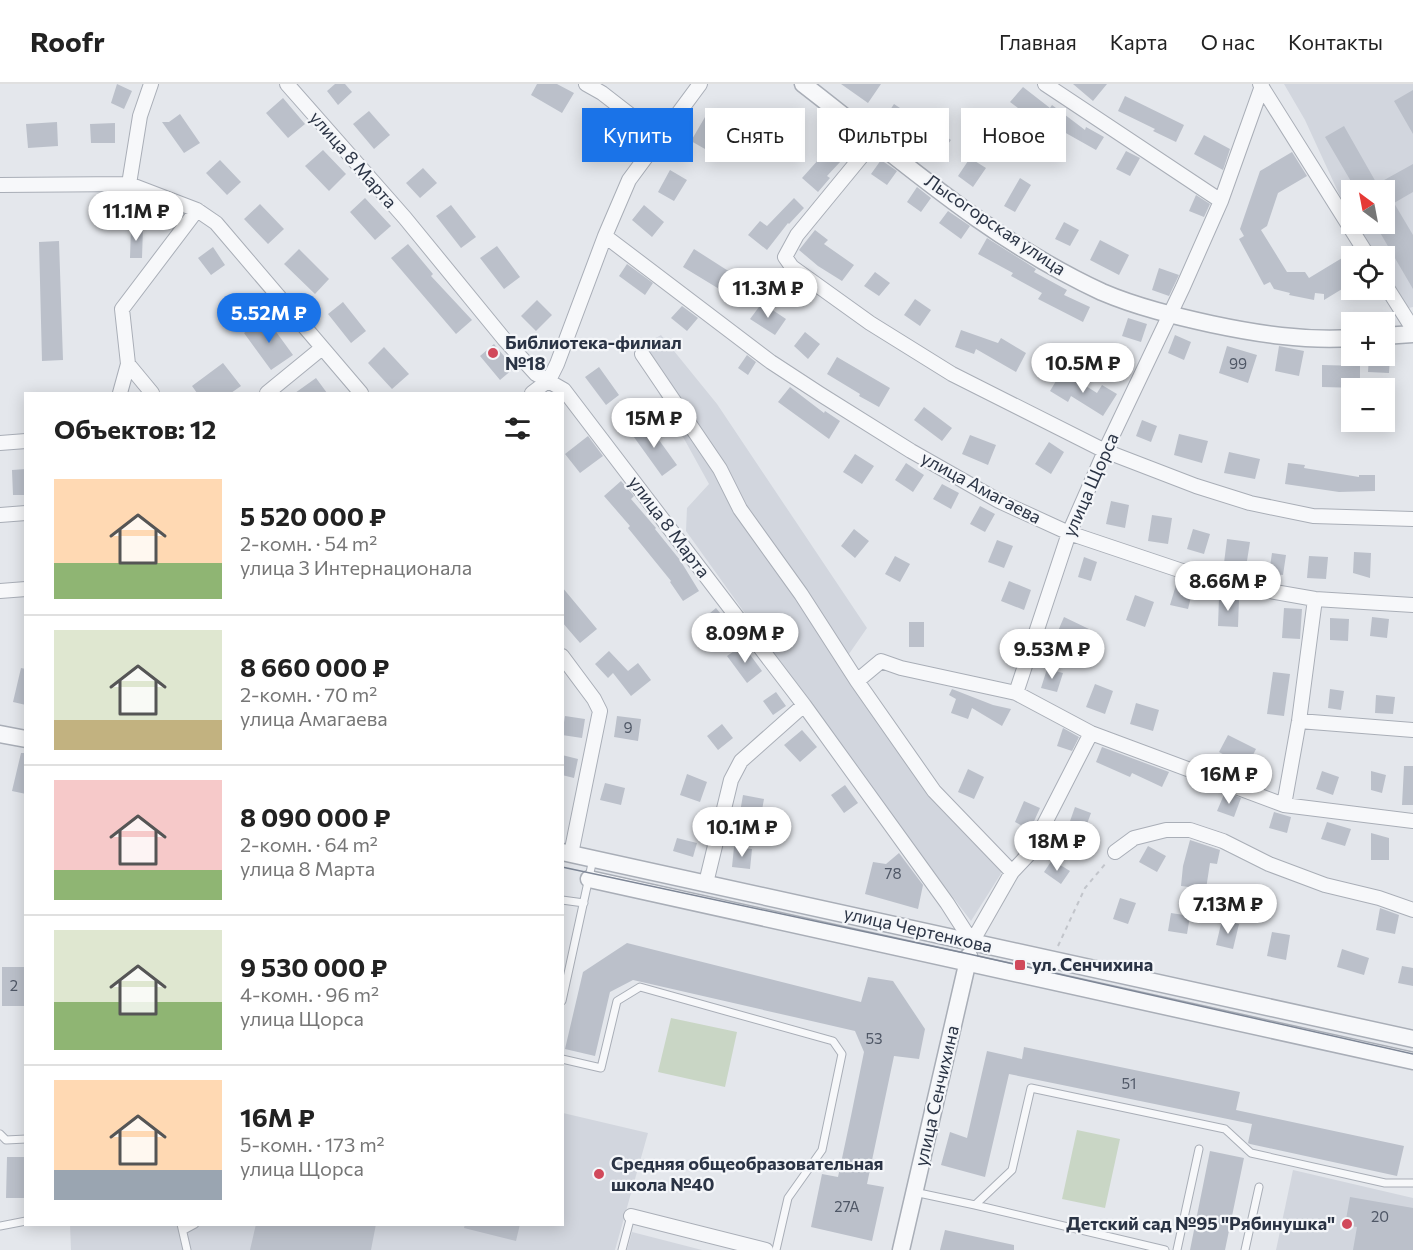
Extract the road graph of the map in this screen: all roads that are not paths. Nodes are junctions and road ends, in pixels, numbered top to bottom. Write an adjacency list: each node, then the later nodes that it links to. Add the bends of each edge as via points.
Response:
1 (152, 84): 14 (street, via 140,116)
2 (287, 84): 29 (street, улица 8 Марта, via 405,218 504,339 537,374)
3 (586, 84): 8 (street)
4 (700, 84): 9 (street)
5 (803, 84): 10 (street, Лысогорская улица)
6 (1045, 84): 16 (street)
7 (1260, 85): 16 (street, улица Щорса); 19 (street)
8 (621, 108)
9 (682, 108)
10 (834, 108)
11 (642, 162): 18 (street, via 629,180)
12 (857, 162): 37 (street, via 797,235 785,257 792,267 870,323 952,374)
13 (903, 162): 21 (street, Лысогорская улица, via 956,204 1067,274 1105,293)
14 (129, 184): 15 (street); 17 (street)
15 (0, 185)
16 (1221, 201): 21 (street, улица Щорса)
17 (197, 210): 26 (street, via 216,223); 28 (street, via 122,309)
18 (605, 236): 29 (street); 41 (street, улица Амагаева, via 771,362 820,394 999,501)
19 (1362, 246)
20 (1395, 300): 22 (street)
21 (1170, 315): 25 (street, Лысогорская улица, via 1254,333); 37 (street, улица Щорса)
22 (1413, 329)
23 (1413, 334): 24 (street)
24 (1395, 335)
25 (1341, 339)
26 (322, 348): 32 (street); 33 (street)
27 (642, 354): 47 (street, via 720,469 740,509)
28 (128, 364): 30 (street); 31 (street)
29 (549, 380): 34 (street); 49 (street, улица 8 Марта, via 564,390)
30 (120, 392)
31 (151, 392)
32 (268, 392)
33 (360, 392)
34 (533, 392)
35 (24, 441): 36 (street)
36 (0, 443)
37 (1105, 451): 40 (street, via 1250,503 1313,516); 41 (street, улица Щорса)
38 (24, 513): 39 (street)
39 (0, 514)
40 (1413, 519)
41 (1069, 533): 44 (street, улица Амагаева, via 1212,580); 48 (street, улица Щорса)
42 (24, 590): 43 (street)
43 (0, 591)
44 (1315, 599): 45 (street, улица Амагаева); 50 (street)
45 (1413, 606)
46 (564, 659): 58 (street, via 600,711)
47 (857, 681): 48 (street, via 881,661); 60 (street, via 934,791)
48 (1016, 693): 52 (street)
49 (804, 705): 62 (street, via 741,761 731,780); 66 (street, улица 8 Марта)
50 (1299, 721): 51 (street); 55 (street)
51 (1413, 730)
52 (1091, 733): 55 (street); 60 (street, via 1029,854)
53 (0, 734): 54 (street)
54 (24, 739)
55 (1284, 805): 56 (street)
56 (1413, 821)
57 (1115, 852): 65 (street, via 1134,838 1166,830 1190,830 1325,885)
58 (567, 853): 59 (street, улица Чертенкова)
59 (593, 859): 61 (lane); 62 (street, улица Чертенкова)
60 (1012, 872): 66 (street)
61 (589, 879): 64 (lane); 67 (street, улица Чертенкова)
62 (706, 883): 66 (street, улица Чертенкова)
63 (564, 900): 64 (lane)
64 (584, 903): 68 (lane)
65 (1413, 910)
66 (972, 942): 67 (street, улица Сенчихина); 69 (street, улица Чертенкова)
67 (967, 964): 71 (street, улица Чертенкова); 77 (street, улица Сенчихина)
68 (564, 992)
69 (1413, 1039)
70 (564, 1059): 86 (lane, via 601,1068 617,1001 640,987 833,1041 842,1054 822,1150 788,1198)
71 (1413, 1061)
72 (0, 1134): 73 (lane, via 6,1140)
73 (24, 1139)
74 (1199, 1149): 89 (lane)
75 (1413, 1183): 78 (lane, via 1385,1183 1251,1153 1225,1129 1031,1088 1012,1170)
76 (1259, 1187): 90 (lane)
77 (914, 1192): 78 (lane); 87 (street, улица Сенчихина)
78 (975, 1205): 88 (lane)
79 (631, 1216): 84 (lane); 85 (street)
80 (24, 1221): 81 (lane)
81 (0, 1226)
82 (183, 1227): 83 (lane)
83 (187, 1250)
84 (622, 1250)
85 (764, 1250)
86 (776, 1250)
87 (901, 1250)
88 (1165, 1250)
89 (1177, 1250)
90 (1245, 1250)

